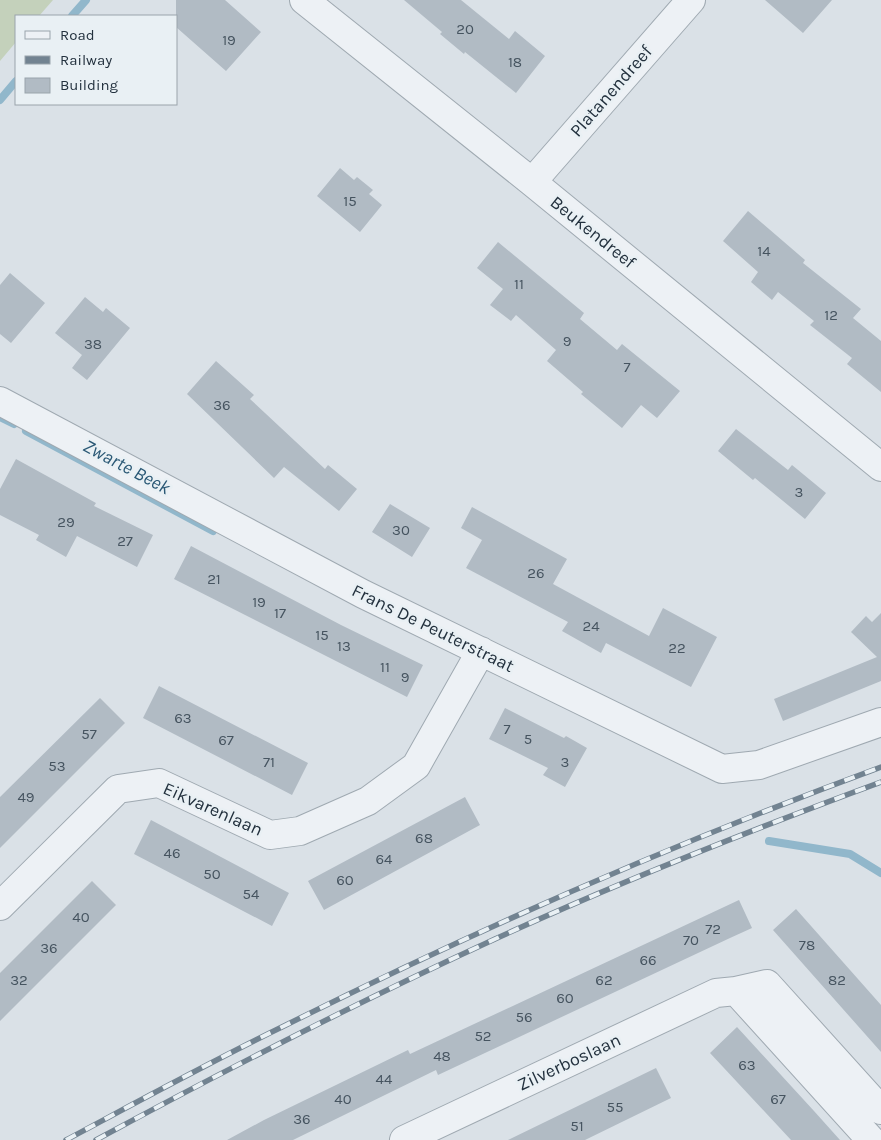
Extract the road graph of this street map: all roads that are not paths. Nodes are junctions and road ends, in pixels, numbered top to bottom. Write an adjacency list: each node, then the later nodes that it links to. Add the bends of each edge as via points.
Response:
1 (304, 0): 3 (street, Beukendreef)
2 (691, 0): 3 (street, Platanendreef)
3 (532, 182): 5 (street, Beukendreef)
4 (0, 401): 6 (street, Frans De Peuterstraat, via 363,594)
5 (881, 467)
6 (481, 651): 7 (street, Frans De Peuterstraat, via 722,769 759,765); 8 (street, Eikvarenlaan, via 416,766 368,800 300,831 270,835 159,783 118,789)
7 (881, 722)
8 (0, 906)
9 (736, 991): 10 (street, Zilverboslaan, via 767,984); 11 (street, Zilverboslaan, via 716,993); 12 (street)
10 (881, 1110)
11 (404, 1140)
12 (872, 1140)

